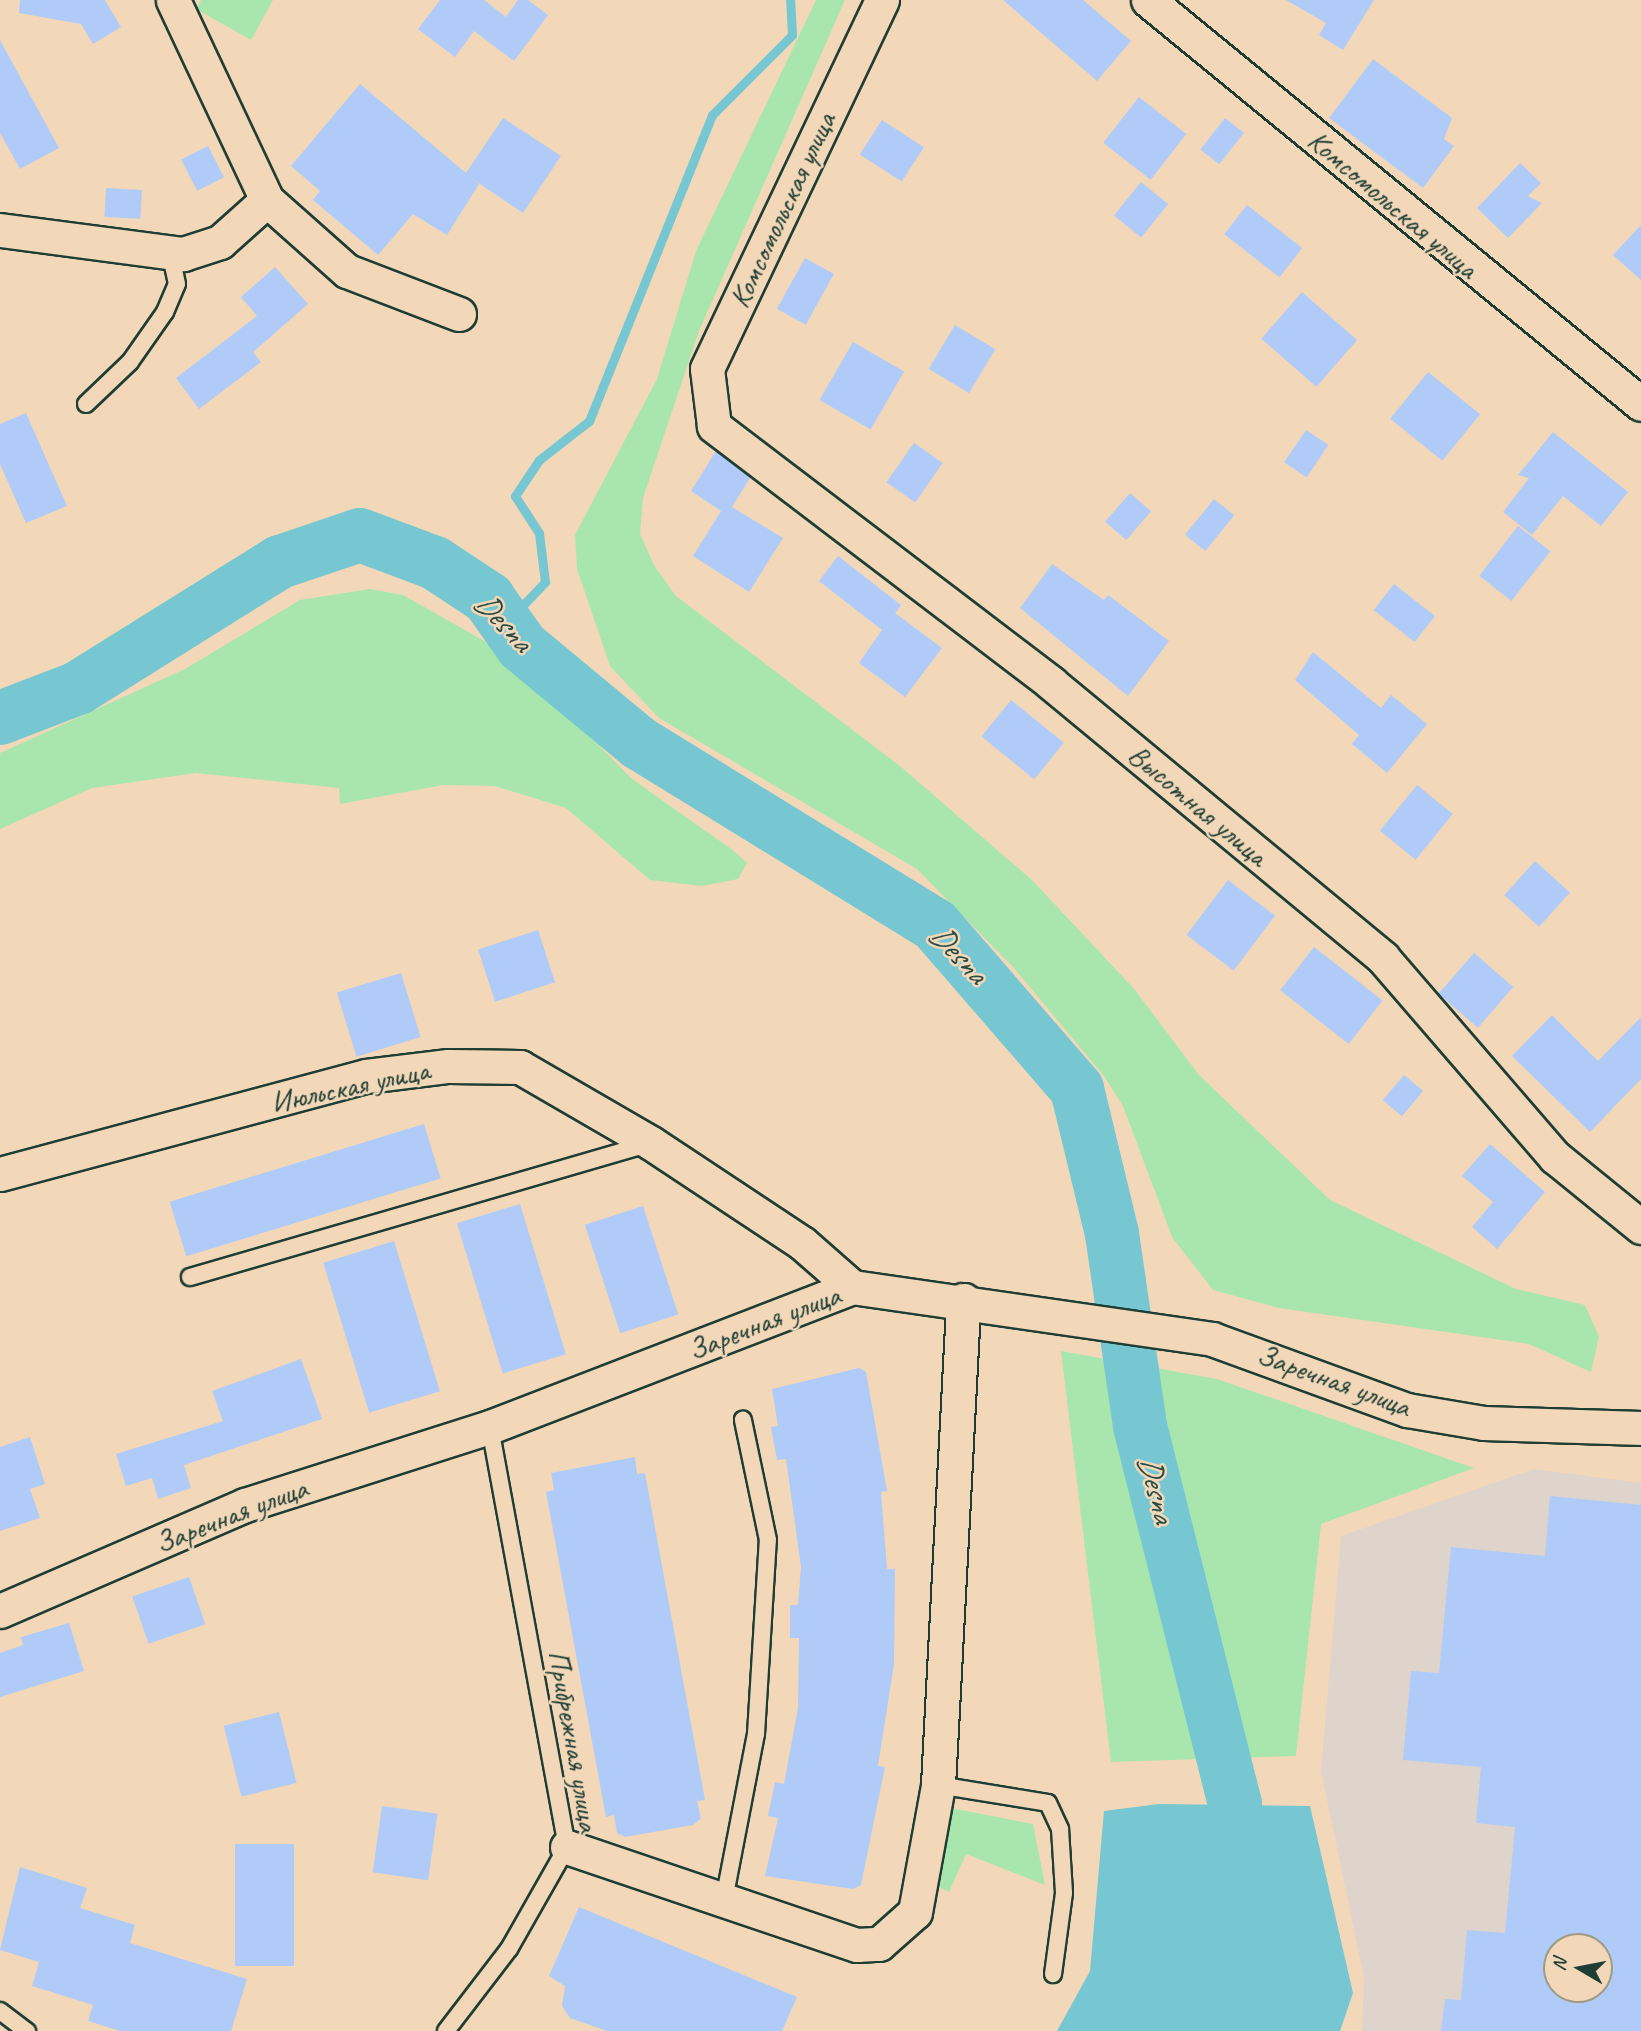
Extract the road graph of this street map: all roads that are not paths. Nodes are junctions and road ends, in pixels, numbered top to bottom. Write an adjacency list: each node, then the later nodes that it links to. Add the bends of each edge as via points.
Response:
1 (882, 0): 10 (street, Комсомольская улица, via 707,369)
2 (1148, 0): 9 (street, Комсомольская улица)
3 (169, 1): 4 (street)
4 (267, 200): 6 (street, via 220,242); 7 (street, via 347,271)
5 (0, 230): 6 (street)
6 (170, 252): 8 (lane, via 177,284 164,313 130,362)
7 (459, 314)
8 (86, 404)
9 (1641, 404)
10 (713, 426): 13 (street, Высотная улица, via 1051,683 1382,958 1555,1157)
11 (652, 1143): 12 (street, Июльская улица, via 520,1067 448,1066 366,1076); 14 (lane); 15 (street, Июльская улица, via 802,1243)
12 (0, 1174)
13 (1641, 1227)
14 (190, 1278)
15 (852, 1287): 16 (street, Заречная улица); 18 (street, Заречная улица)
16 (963, 1300): 19 (street, Заречная улица, via 1212,1339 1407,1410 1484,1423); 21 (street)
17 (743, 1420): 23 (lane, via 768,1540 756,1734)
18 (490, 1427): 20 (street, Заречная улица, via 245,1505); 22 (lane, Прибрежная улица)
19 (1641, 1427)
20 (0, 1611)
21 (938, 1785): 23 (street, via 915,1912 879,1944 858,1945); 24 (lane, via 1048,1803 1060,1829 1064,1893)
22 (567, 1847): 23 (street); 27 (lane, Прибрежная улица, via 509,1949)
23 (724, 1900)
24 (1053, 1973)
25 (0, 2011): 26 (lane)
26 (20, 2029)
27 (446, 2031)

